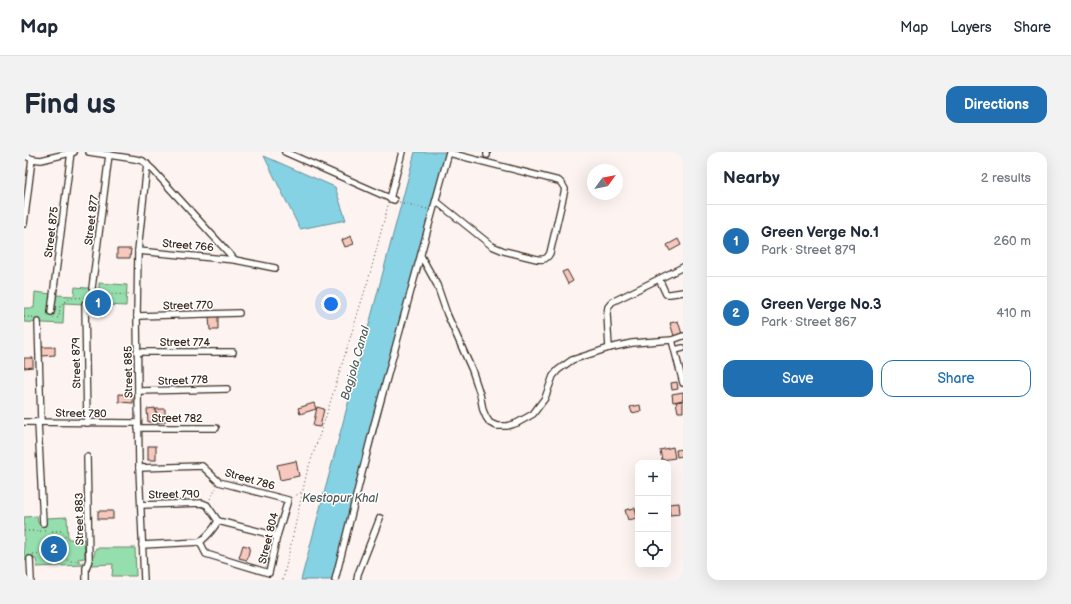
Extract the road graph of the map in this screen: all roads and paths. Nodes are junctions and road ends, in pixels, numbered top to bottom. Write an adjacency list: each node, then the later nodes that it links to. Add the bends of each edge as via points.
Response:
1 (89, 152): 7 (street)
2 (285, 152): 10 (street)
3 (402, 152): 10 (street)
4 (72, 153): 8 (street, via 41,160); 25 (street, Street 875)
5 (449, 153): 11 (street); 11 (street, via 559,181 565,189 550,253 544,260 497,249)
6 (24, 155): 8 (street)
7 (109, 155): 9 (street, via 135,158); 20 (street, Street 877)
8 (32, 159): 13 (street)
9 (147, 164): 14 (street, Street 885); 16 (street)
10 (392, 200): 12 (path); 48 (path)
11 (436, 201): 12 (street)
12 (431, 210): 15 (street)
13 (24, 224)
14 (138, 250): 16 (street, Street 766); 22 (street, Street 885)
15 (421, 256): 31 (street, via 437,285 472,370 483,410 490,423 507,426 533,414 540,406 558,370 572,360); 66 (street, via 374,425)
16 (235, 260): 18 (street, Street 766)
17 (683, 267): 19 (street)
18 (275, 268)
19 (659, 279): 21 (street, via 666,294); 31 (street, via 612,302 608,307)
20 (92, 288)
21 (683, 292)
22 (137, 295): 25 (path, via 111,294 71,298 60,306 59,317); 26 (street, Street 885)
23 (85, 304): 42 (street, Street 879)
24 (239, 314): 26 (street, Street 770)
25 (51, 315)
26 (137, 316): 34 (street, Street 885)
27 (24, 317): 28 (path)
28 (38, 320): 41 (street)
29 (683, 336): 30 (street)
30 (672, 340): 31 (street, via 632,343); 33 (street)
31 (610, 348)
32 (683, 348): 33 (street)
33 (675, 350): 36 (street)
34 (137, 352): 35 (street, Street 774); 39 (street, Street 885)
35 (233, 352)
36 (681, 369): 37 (street)
37 (683, 383)
38 (227, 389): 39 (street, Street 778)
39 (138, 391): 43 (street, Street 885)
40 (24, 422): 41 (street, Street 780)
41 (40, 422): 42 (street, Street 780); 54 (street)
42 (87, 423): 43 (street, Street 780)
43 (138, 425): 44 (street, Street 782); 46 (street, Street 885)
44 (216, 428)
45 (87, 458): 61 (street, Street 883)
46 (139, 468): 47 (street, Street 786, via 202,466); 50 (street, Street 885)
47 (220, 482): 49 (street, Street 786); 51 (path)
48 (302, 492): 49 (path); 65 (path)
49 (288, 500): 56 (street, Street 804)
50 (141, 505): 51 (street, Street 790); 58 (street, Street 885)
51 (207, 505): 53 (street)
52 (380, 518): 67 (street)
53 (218, 521): 56 (street); 57 (street, via 213,530)
54 (43, 523)
55 (24, 531): 59 (path, via 62,531 65,535)
56 (277, 536): 57 (street, Street 804, via 269,573 206,554)
57 (200, 542): 58 (street)
58 (142, 545): 64 (street, Street 885)
59 (66, 553): 60 (path); 61 (path, via 69,561)
60 (30, 557): 62 (street)
61 (89, 560): 63 (street, Street 883)
62 (31, 580)
63 (86, 580)
64 (144, 580)
65 (283, 580)
66 (335, 580)
67 (357, 580)

